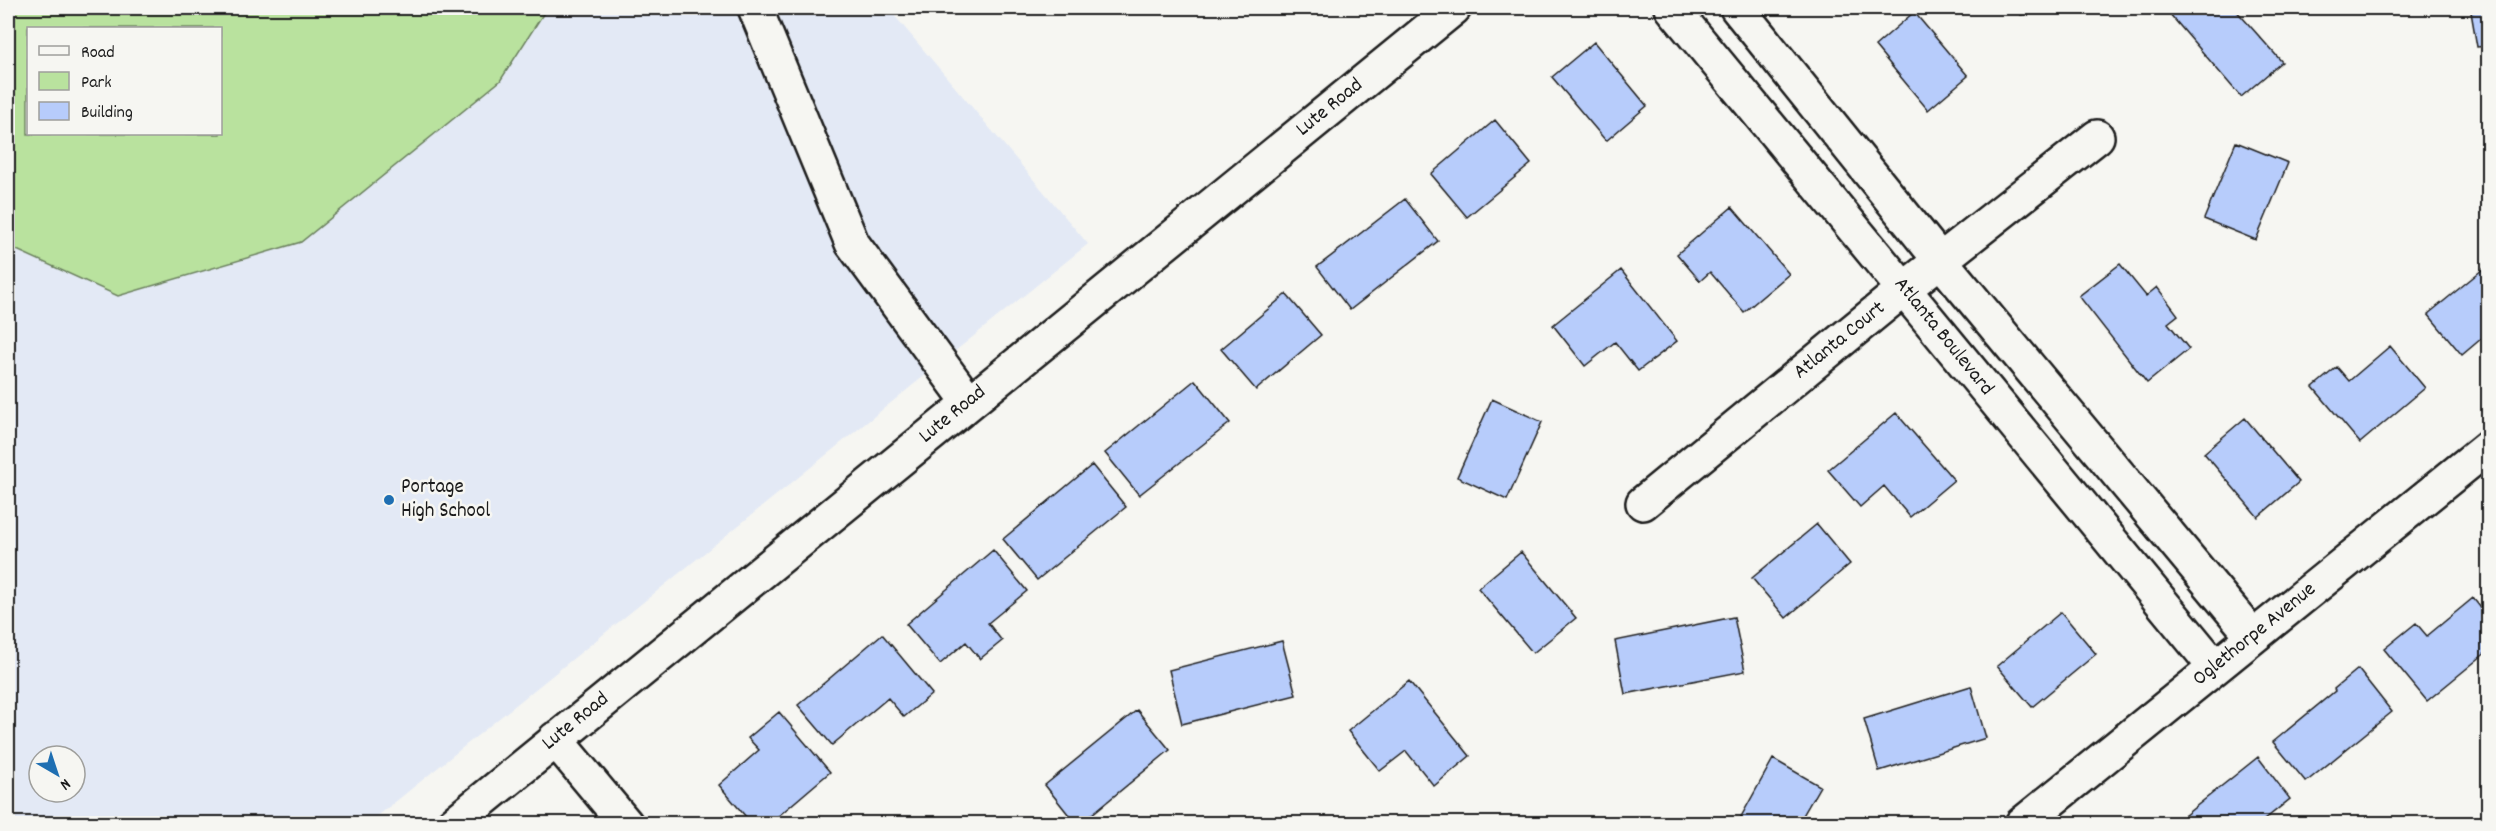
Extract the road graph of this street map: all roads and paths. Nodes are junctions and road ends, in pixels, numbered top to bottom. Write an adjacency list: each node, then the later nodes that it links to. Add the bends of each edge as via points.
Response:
1 (755, 8): 8 (street, via 852,243)
2 (1454, 8): 8 (street, Lute Road)
3 (1672, 8): 7 (street, Atlanta Boulevard)
4 (1737, 8): 6 (street)
5 (2097, 137): 6 (street, Atlanta Court)
6 (1940, 261): 7 (street, Atlanta Court); 11 (street)
7 (1904, 289): 10 (street, Atlanta Court); 12 (street, Atlanta Boulevard)
8 (969, 402): 13 (street, Lute Road)
9 (2488, 447): 11 (street, Oglethorpe Avenue)
10 (1643, 503)
11 (2253, 636): 12 (street, Oglethorpe Avenue)
12 (2214, 666): 16 (street, Oglethorpe Avenue)
13 (555, 740): 14 (street, Lute Road); 15 (street)
14 (453, 824)
15 (626, 824)
16 (2022, 824)

